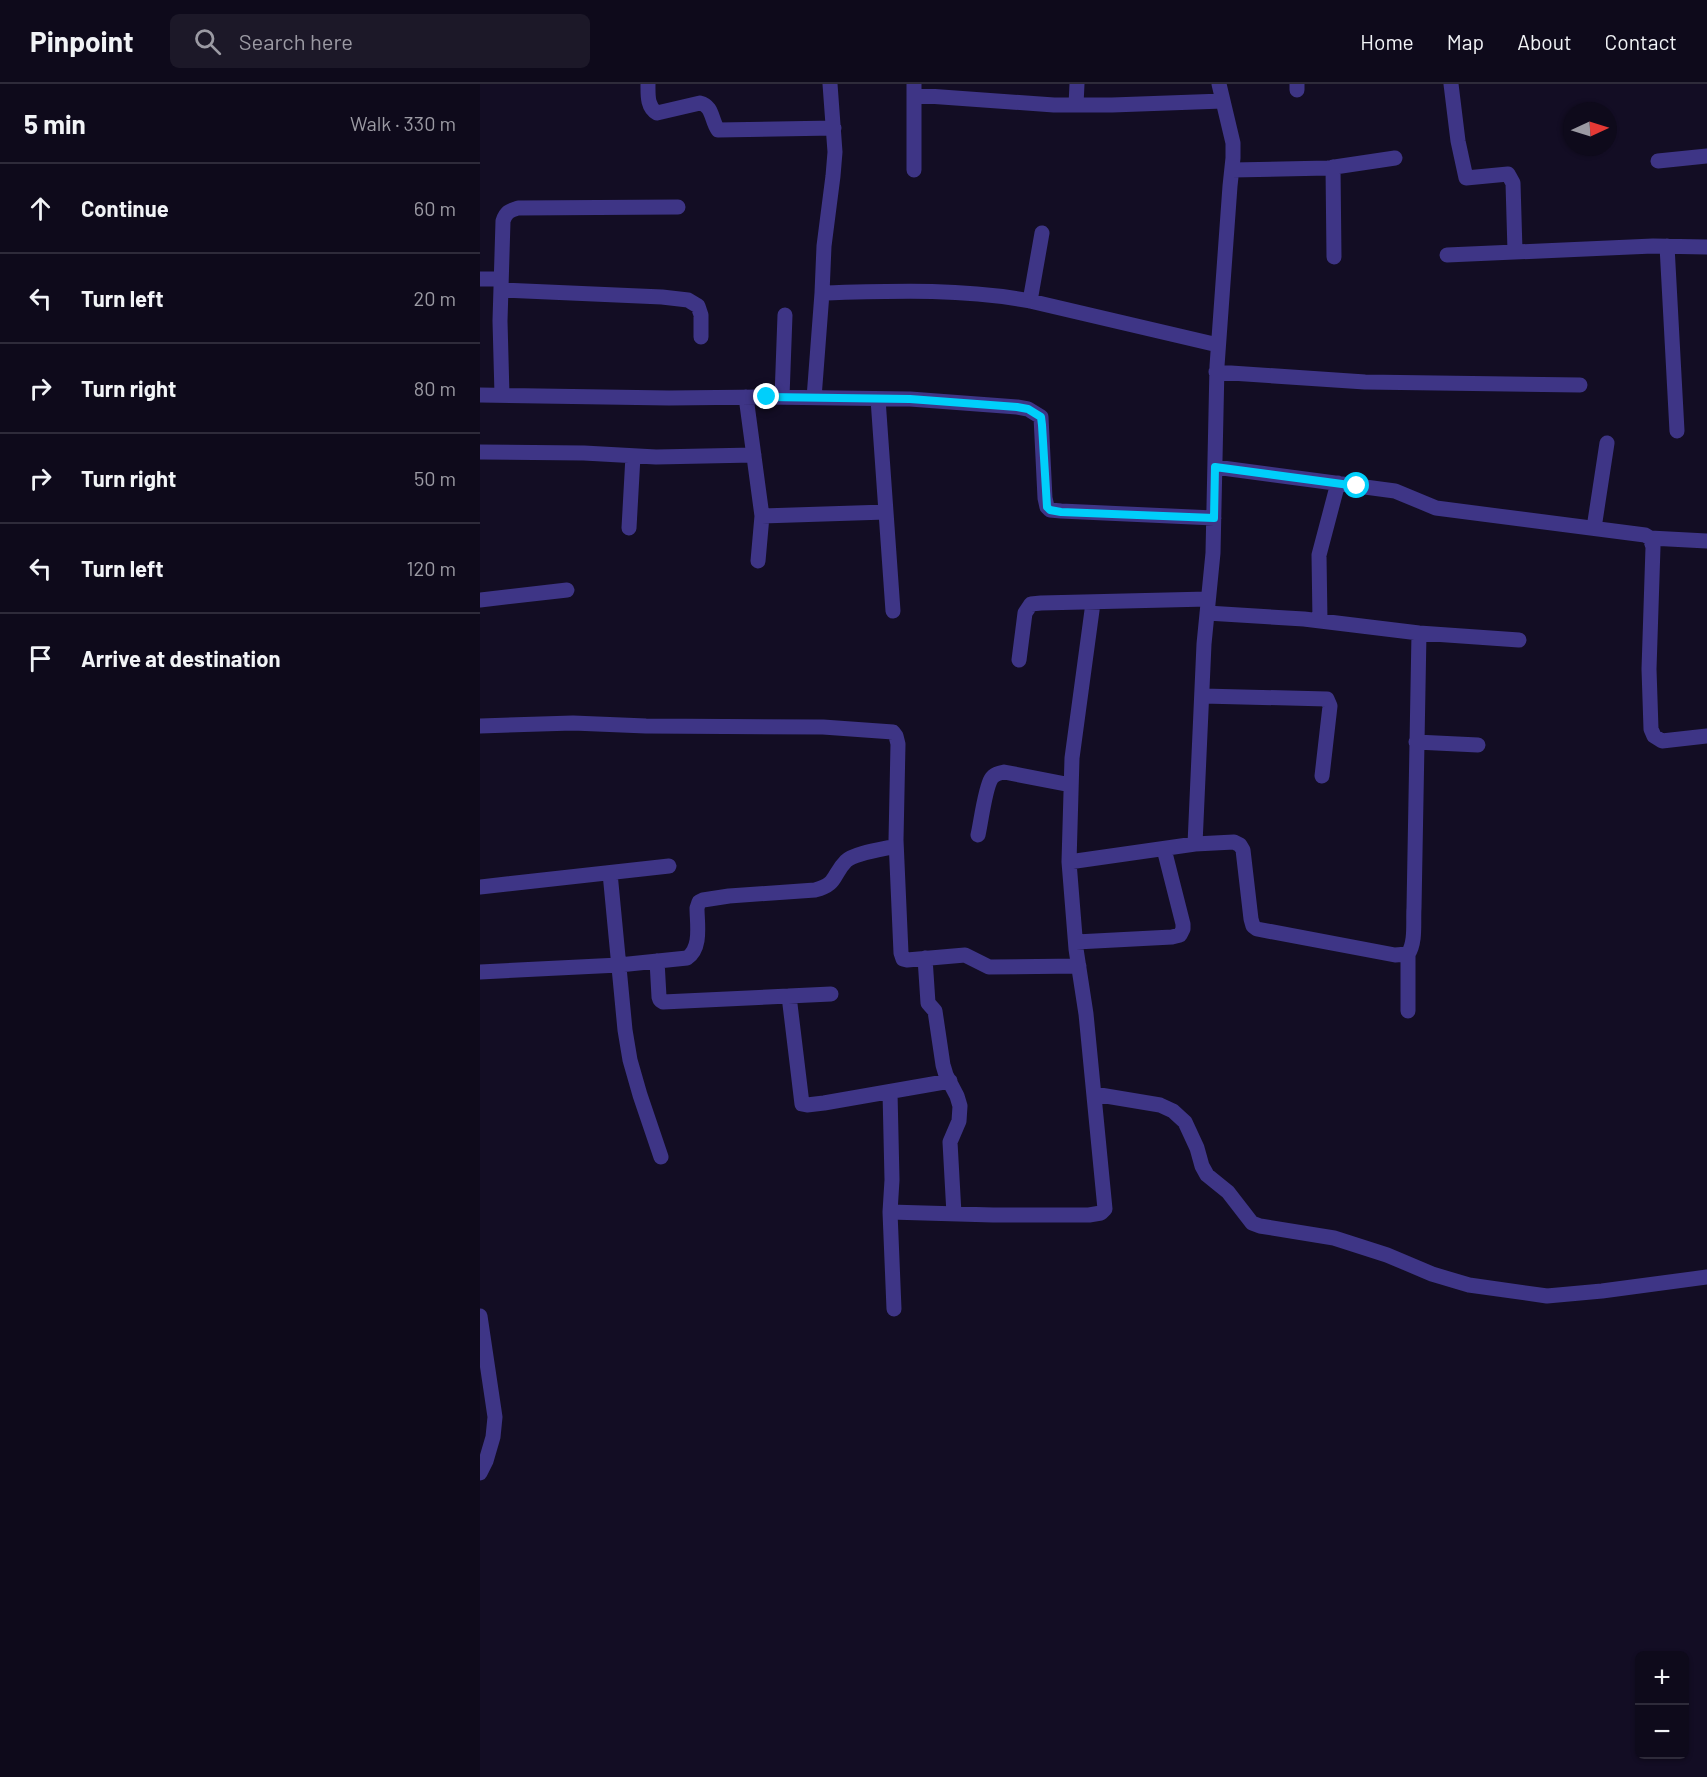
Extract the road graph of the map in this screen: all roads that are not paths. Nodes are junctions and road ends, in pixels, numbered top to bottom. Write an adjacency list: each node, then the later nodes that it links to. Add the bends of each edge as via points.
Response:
1 (648, 84): 9 (street, via 652,110 657,113 700,103 707,105 718,130)
2 (830, 84): 9 (street)
3 (1077, 84): 8 (street)
4 (1219, 84): 7 (street)
5 (1451, 84): 20 (street, via 1466,178 1508,174 1513,183)
6 (914, 90): 8 (street); 14 (street)
7 (1223, 101): 8 (street); 15 (street, via 1233,143)
8 (1076, 105)
9 (834, 128): 25 (street)
10 (1707, 156): 12 (street)
11 (1395, 158): 13 (street)
12 (1658, 161)
13 (1333, 167): 15 (street); 22 (street)
14 (914, 170)
15 (1232, 170): 29 (street)
16 (678, 207): 24 (street, via 509,211 503,221)
17 (1042, 232): 26 (street)
18 (1667, 246): 19 (street); 20 (street); 38 (street)
19 (1707, 247)
20 (1515, 251): 21 (street)
21 (1447, 255)
22 (1334, 257)
23 (480, 279): 24 (street)
24 (501, 284): 28 (street, via 687,300 698,306); 33 (street)
25 (822, 293): 26 (street, via 1000,295); 36 (street)
26 (1030, 301): 29 (street)
27 (785, 315): 35 (street)
28 (700, 337)
29 (1218, 345): 30 (street)
30 (1216, 372): 31 (street, via 1365,382); 43 (street)
31 (1580, 385)
32 (480, 394): 33 (street)
33 (502, 395): 34 (street)
34 (746, 397): 35 (street); 41 (street)
35 (783, 397): 36 (street)
36 (814, 398): 37 (street)
37 (879, 399): 45 (street); 47 (street, via 1017,407 1035,412 1041,417 1045,498 1050,510)
38 (1677, 431)
39 (1607, 443): 49 (street)
40 (480, 452): 42 (street)
41 (754, 455): 42 (street); 46 (street)
42 (633, 456): 48 (street)
43 (1215, 467): 44 (street); 47 (street)
44 (1338, 483): 49 (street, via 1395,491 1436,508); 58 (street, via 1319,555)
45 (886, 512): 46 (street); 57 (street)
46 (762, 516): 52 (street)
47 (1214, 518): 56 (street)
48 (629, 528)
49 (1594, 528): 50 (street)
50 (1650, 538): 51 (street); 64 (street, via 1651,729 1662,741)
51 (1707, 541)
52 (758, 561)
53 (567, 590): 54 (street)
54 (480, 600)
55 (1093, 603): 56 (street); 61 (street, via 1031,604 1025,613); 68 (street)
56 (1208, 606): 58 (street); 62 (street)
57 (893, 611)
58 (1320, 621): 59 (street)
59 (1419, 633): 60 (street); 65 (street)
60 (1519, 640)
61 (1019, 660)
62 (1203, 696): 67 (street, via 1327,699 1330,706); 70 (street)
63 (480, 726): 71 (street, via 573,723 824,727 893,732 898,744)
64 (1707, 736)
65 (1416, 742): 66 (street); 78 (street, via 1413,940)
66 (1478, 745)
67 (1322, 776)
68 (1071, 785): 69 (street, via 998,773 988,787); 73 (street)
69 (978, 835)
70 (1195, 844): 72 (street); 78 (street, via 1240,845 1251,920 1257,929 1395,955)
71 (896, 846): 79 (street, via 901,953 907,960); 80 (street, via 852,857 826,887 703,900 697,908 693,954)
72 (1164, 849): 73 (street); 77 (street, via 1183,924 1180,935)
73 (1069, 862): 77 (street)
74 (669, 866): 75 (street)
75 (610, 873): 76 (street); 81 (street)
76 (480, 887)
77 (1076, 942): 82 (street)
78 (1408, 954): 86 (street)
79 (925, 958): 82 (street, via 964,955 989,967); 87 (street, via 928,1003 935,1011 943,1065)
80 (657, 961): 81 (street); 85 (street, via 659,997 663,1002)
81 (619, 965): 83 (street); 90 (street, via 630,1060)
82 (1079, 966): 89 (street)
83 (480, 972)
84 (831, 994): 85 (street)
85 (789, 996): 88 (street, via 802,1104)
86 (1408, 1011)
87 (950, 1081): 88 (street); 92 (street, via 960,1112 950,1143)
88 (890, 1092): 91 (street)
89 (1094, 1095): 92 (street, via 1105,1209 1101,1213); 93 (street, via 1160,1105 1173,1111 1185,1122 1207,1175 1228,1192 1252,1223 1260,1226 1334,1238 1469,1285 1547,1296)
90 (661, 1157)
91 (890, 1212): 92 (street); 94 (street)
92 (954, 1214)
93 (1707, 1277)
94 (894, 1309)
95 (480, 1316): 96 (street, via 495,1417 493,1437)
96 (480, 1473)

